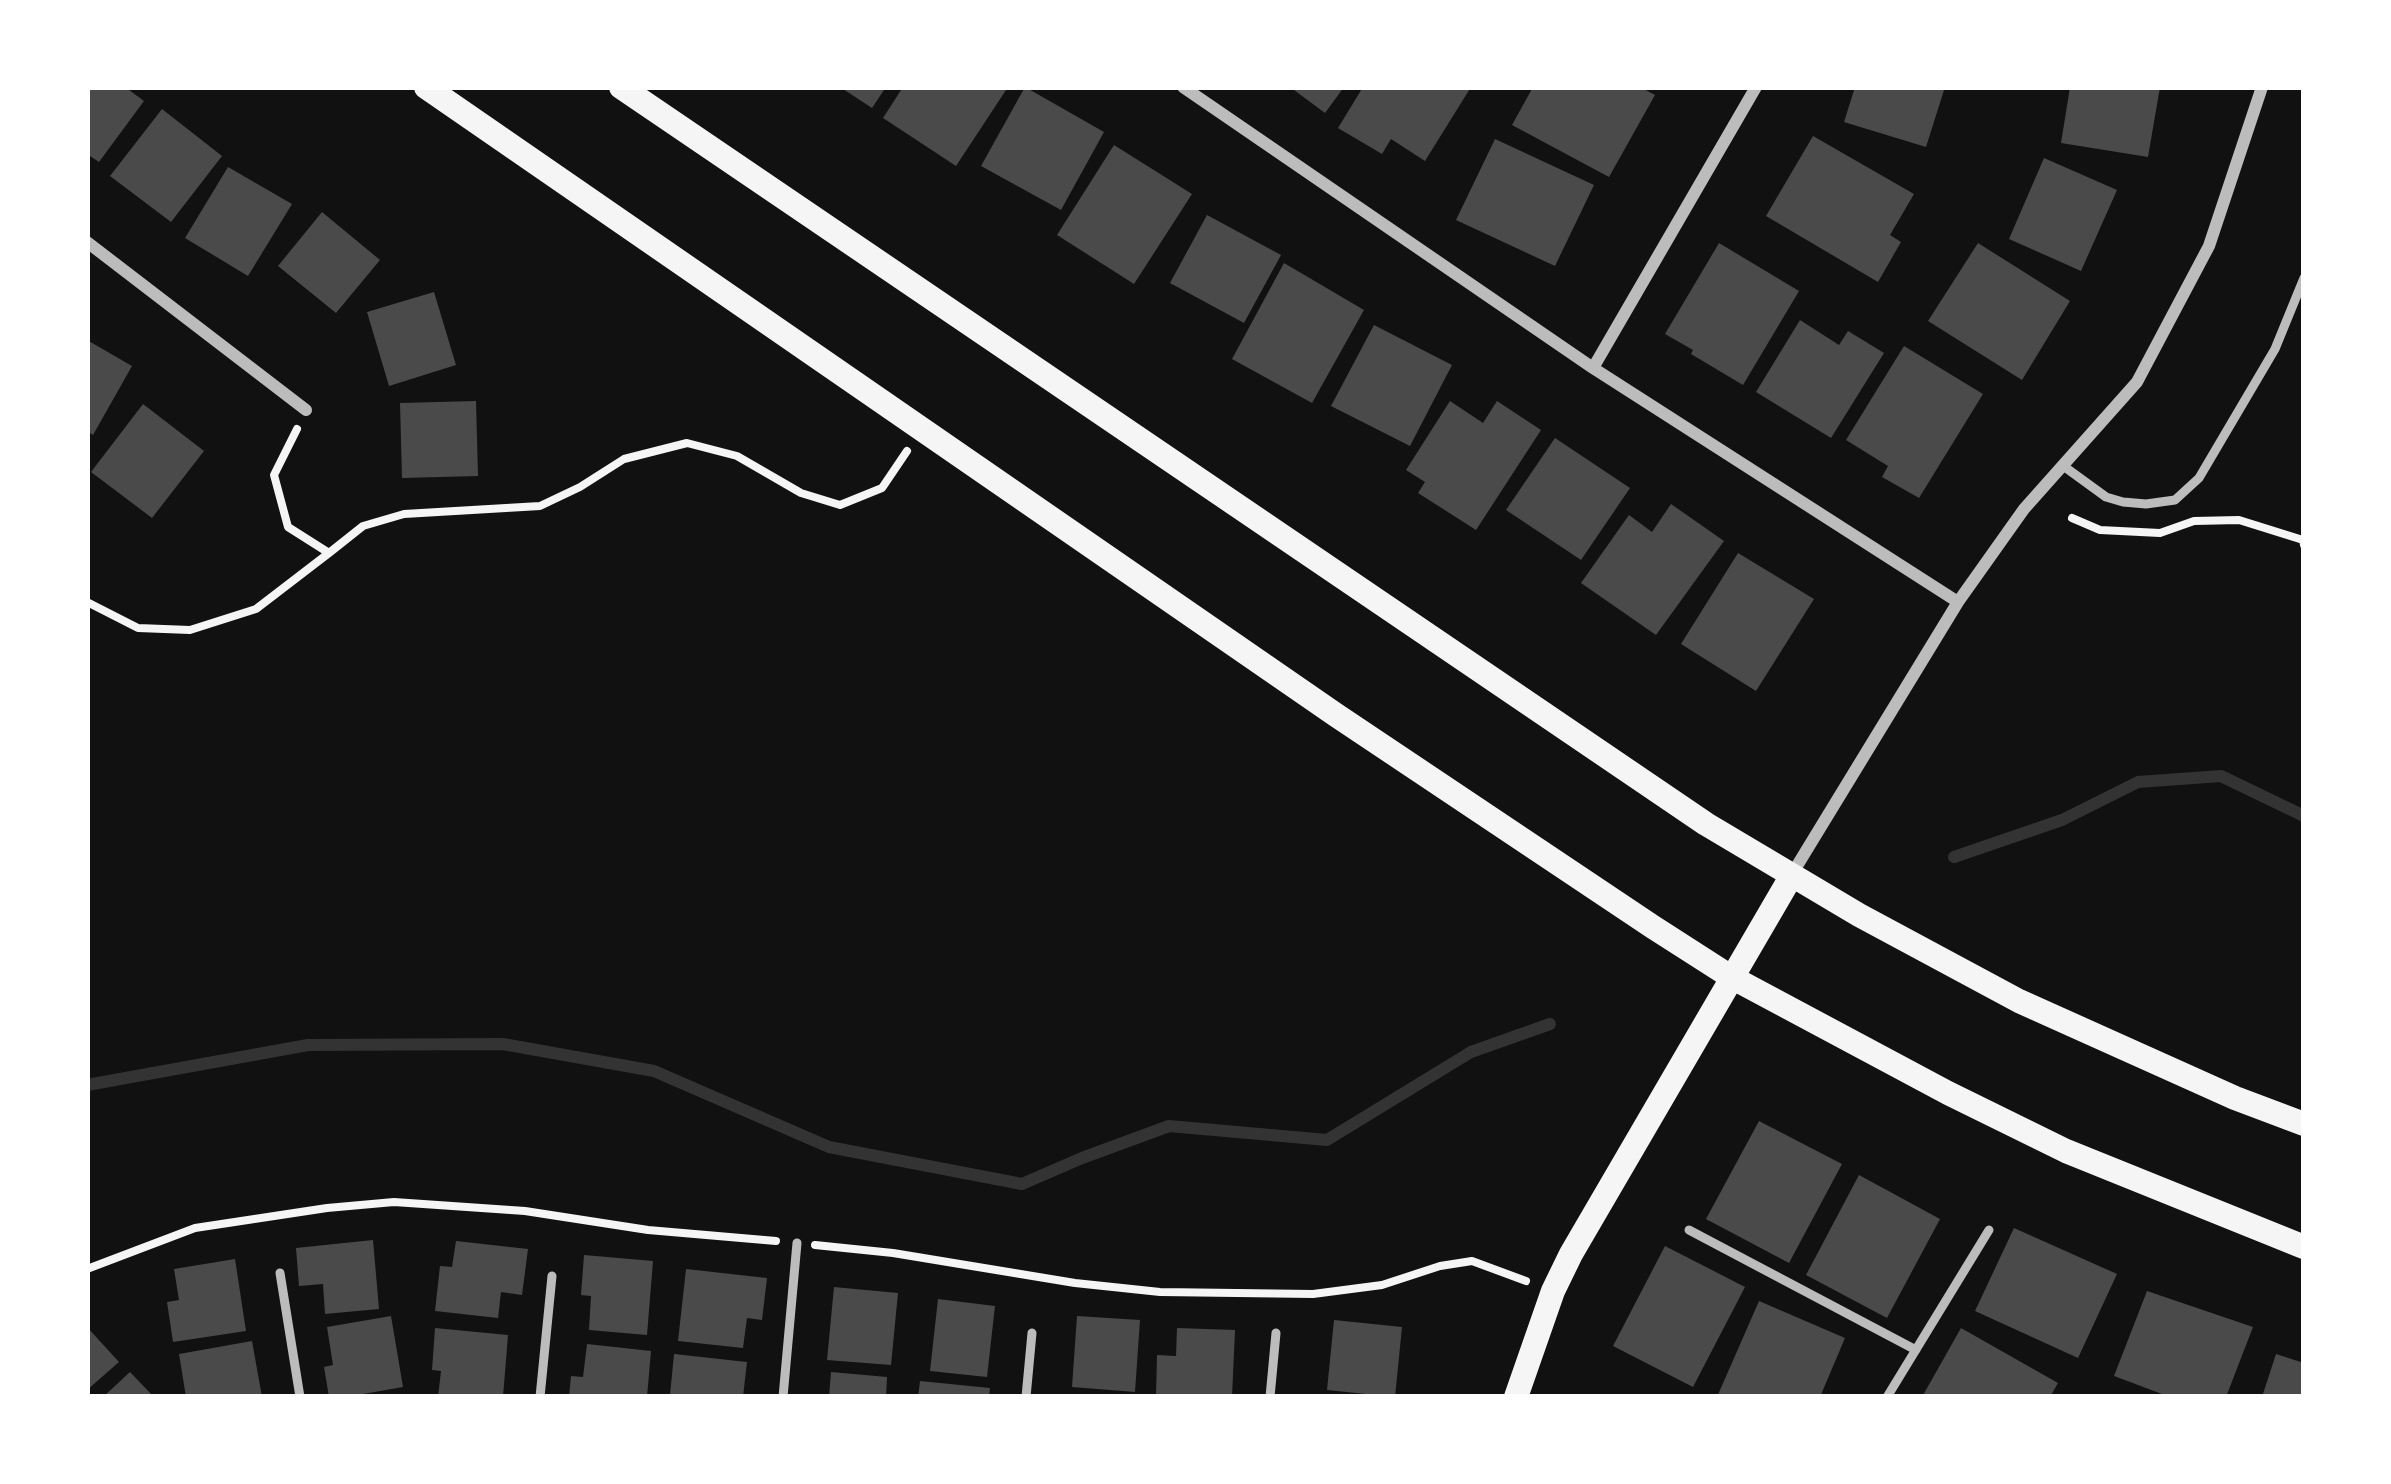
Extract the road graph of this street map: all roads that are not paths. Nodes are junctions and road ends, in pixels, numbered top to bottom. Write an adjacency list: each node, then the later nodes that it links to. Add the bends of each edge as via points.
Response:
1 (426, 87): 13 (main road, via 1336,715)
2 (621, 87): 12 (main road)
3 (1184, 87): 8 (street)
4 (1756, 87): 8 (street)
5 (2262, 87): 10 (street, via 2209,246 2137,382)
6 (87, 242): 9 (street)
7 (2304, 278): 10 (lane, via 2275,349 2199,478 2175,500 2122,502)
8 (1593, 368): 11 (street)
9 (306, 410)
10 (2062, 465): 11 (street)
11 (1958, 602): 12 (street)
12 (1792, 875): 13 (main road); 14 (main road, via 2020,1001)
13 (1731, 977): 18 (main road, via 2066,1150); 29 (main road, via 1571,1254)
14 (2304, 1124)
15 (1689, 1230): 23 (lane)
16 (1989, 1230): 23 (lane)
17 (797, 1243): 26 (lane)
18 (2304, 1247)
19 (280, 1273): 24 (lane)
20 (552, 1276): 25 (lane)
21 (1032, 1333): 27 (lane)
22 (1276, 1333): 28 (lane)
23 (1916, 1349): 30 (lane)
24 (300, 1397)
25 (540, 1397)
26 (783, 1397)
27 (1025, 1397)
28 (1270, 1397)
29 (1516, 1397)
30 (1888, 1397)

